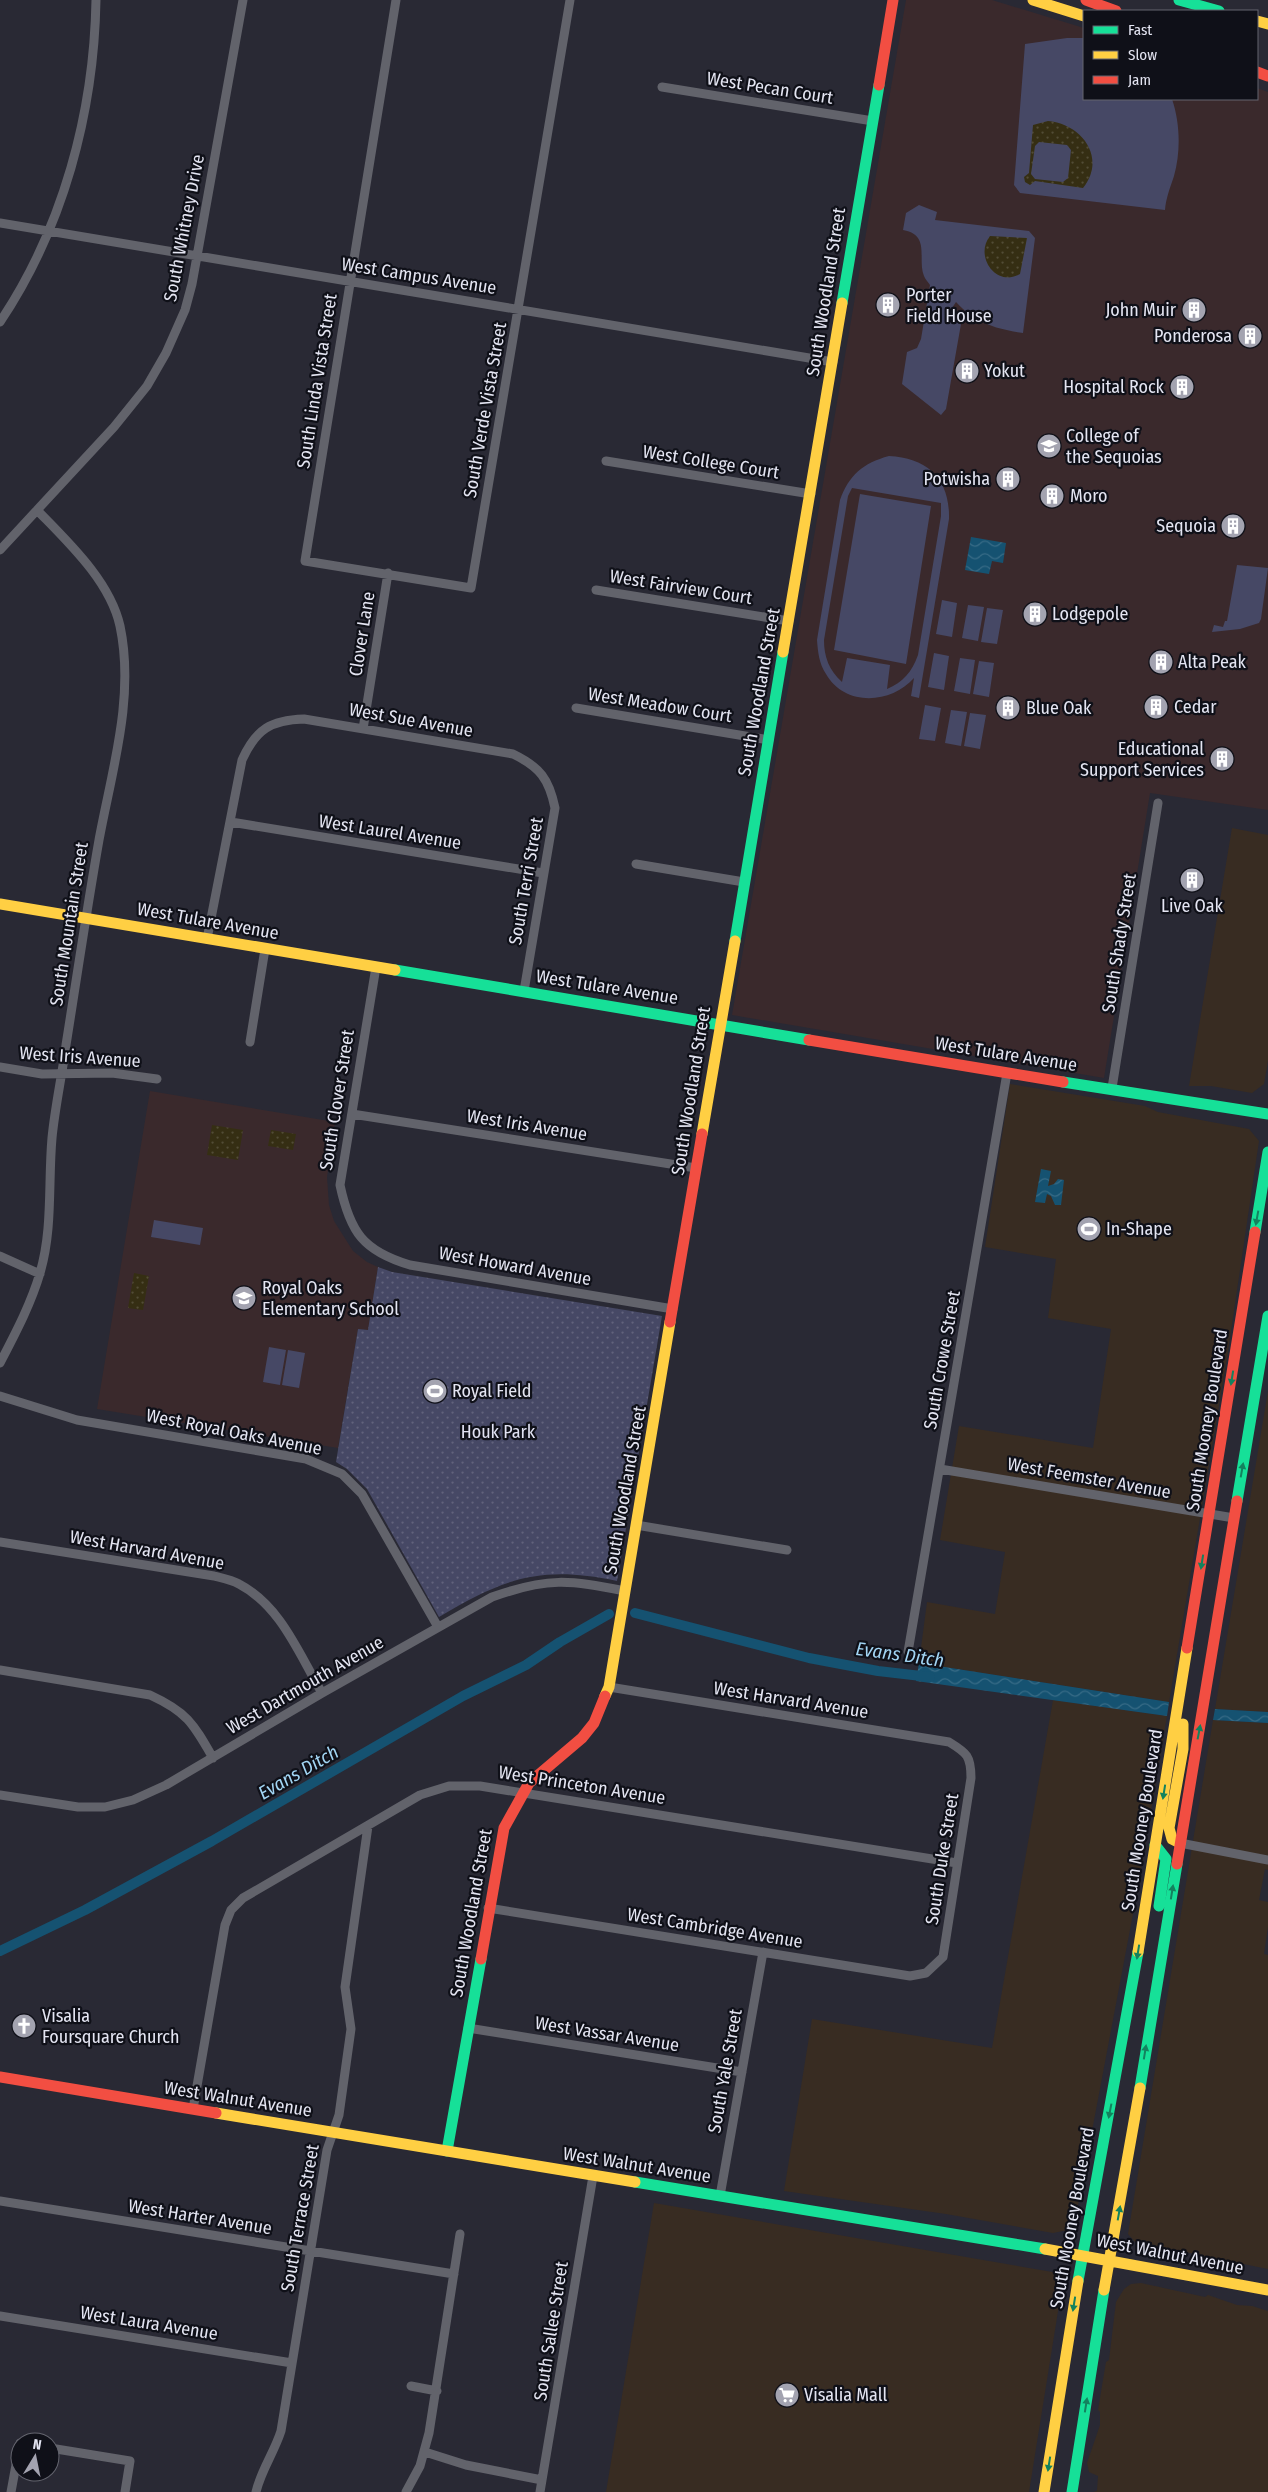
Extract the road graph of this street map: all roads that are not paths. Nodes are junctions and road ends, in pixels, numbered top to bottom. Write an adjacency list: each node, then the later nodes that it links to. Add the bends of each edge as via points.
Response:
1 (96, 0): 15 (street, via 86,108 74,158)
2 (243, 0): 16 (street, South Whitney Drive)
3 (396, 0): 17 (street, South Linda Vista Street)
4 (570, 0): 18 (street, South Verde Vista Street)
5 (892, 0): 13 (main road, South Woodland Street)
6 (1032, 0): 11 (main road)
7 (1086, 0): 9 (main road)
8 (1179, 0): 10 (main road)
9 (1113, 10)
10 (1215, 10)
11 (1083, 16)
12 (662, 86): 13 (street, West Pecan Court)
13 (873, 121): 20 (main road, South Woodland Street)
14 (0, 223): 15 (street, West Campus Avenue)
15 (49, 230): 16 (street, West Campus Avenue); 19 (street)
16 (198, 256): 17 (street, West Campus Avenue); 23 (street, South Whitney Drive, via 185,310 147,386 114,427)
17 (350, 282): 18 (street, West Campus Avenue); 25 (street, South Linda Vista Street, via 305,561)
18 (519, 309): 20 (street, West Campus Avenue); 25 (street, South Verde Vista Street, via 471,588)
19 (0, 322)
20 (833, 362): 22 (main road, South Woodland Street)
21 (606, 461): 22 (street, West College Court)
22 (811, 494): 27 (main road, South Woodland Street)
23 (37, 510): 24 (street, South Whitney Drive); 38 (street, South Mountain Street, via 82,556 103,587 120,624 124,704)
24 (0, 550)
25 (388, 573): 29 (street, Clover Lane)
26 (596, 590): 27 (street, West Fairview Court)
27 (789, 622): 30 (main road, South Woodland Street)
28 (576, 708): 30 (street, West Meadow Court)
29 (363, 729): 31 (street, West Sue Avenue, via 513,754 531,763); 33 (street, West Sue Avenue, via 304,719 288,720 265,728 250,741 242,760)
30 (769, 740): 36 (main road, South Woodland Street)
31 (544, 777): 35 (street, South Terri Street, via 555,808)
32 (1158, 803): 49 (street, South Shady Street)
33 (231, 822): 35 (street, West Laurel Avenue); 39 (street)
34 (636, 864): 36 (street)
35 (544, 873): 42 (street, South Terri Street)
36 (744, 882): 43 (main road, South Woodland Street)
37 (0, 904): 38 (main road, West Tulare Avenue)
38 (85, 918): 39 (main road, West Tulare Avenue); 47 (street, South Mountain Street)
39 (207, 939): 40 (main road, West Tulare Avenue)
40 (265, 948): 41 (main road, West Tulare Avenue); 44 (street)
41 (376, 967): 42 (main road, West Tulare Avenue); 50 (street, South Clover Street)
42 (524, 991): 43 (main road, West Tulare Avenue)
43 (720, 1024): 46 (main road, West Tulare Avenue); 53 (main road, South Woodland Street)
44 (250, 1042)
45 (0, 1067): 47 (street, West Iris Avenue)
46 (1007, 1073): 49 (main road, West Tulare Avenue); 61 (street, South Crowe Street)
47 (62, 1075): 48 (street, West Iris Avenue, via 112,1073); 56 (street, South Mountain Street, via 52,1138 49,1217)
48 (157, 1079)
49 (1112, 1088): 51 (main road, West Tulare Avenue)
50 (352, 1114): 53 (street, West Iris Avenue); 54 (street, South Clover Street, via 340,1185 346,1214)
51 (1268, 1114)
52 (1268, 1152): 62 (main road, South Mooney Boulevard, one-way to 62)
53 (696, 1168): 57 (main road, South Woodland Street)
54 (359, 1236): 57 (street, West Howard Avenue, via 388,1258 410,1265)
55 (0, 1256): 56 (street)
56 (40, 1274): 59 (street, South Mountain Street, via 19,1328)
57 (673, 1309): 64 (main road, South Woodland Street)
58 (1268, 1316): 63 (main road, one-way to 58)
59 (0, 1363)
60 (0, 1396): 68 (street, West Royal Oaks Avenue, via 77,1420 306,1459 334,1470 348,1478 362,1494)
61 (940, 1469): 62 (street, West Feemster Avenue); 69 (street, South Crowe Street)
62 (1210, 1514): 63 (street, West Feemster Avenue); 70 (main road, South Mooney Boulevard, one-way to 70)
63 (1234, 1518): 79 (main road, one-way to 63)
64 (636, 1526): 66 (street); 67 (main road, South Woodland Street)
65 (0, 1542): 73 (street, West Harvard Avenue, via 214,1576 239,1584 277,1615)
66 (787, 1550)
67 (625, 1591): 68 (street, West Dartmouth Avenue, via 576,1582 540,1583 492,1597); 72 (main road, South Woodland Street)
68 (438, 1627): 73 (street, West Dartmouth Avenue)
69 (908, 1652)
70 (1186, 1660): 79 (main road, via 1182,1749 1169,1834); 80 (main road, South Mooney Boulevard, one-way to 80)
71 (0, 1670): 75 (street, via 150,1696 172,1705 192,1721)
72 (609, 1687): 74 (street, West Harvard Avenue, via 948,1742); 76 (main road, South Woodland Street, via 594,1723 582,1738 535,1776)
73 (322, 1693): 75 (street, West Dartmouth Avenue)
74 (966, 1752): 82 (street, South Duke Street, via 971,1778)
75 (213, 1758): 77 (street, West Dartmouth Avenue, via 141,1796 106,1807 78,1807)
76 (523, 1792): 78 (street, West Princeton Avenue, via 480,1786 449,1786 420,1795); 82 (street, West Princeton Avenue); 83 (main road, South Woodland Street, via 504,1828)
77 (0, 1794)
78 (368, 1826): 90 (street, West Princeton Avenue, via 244,1898 231,1910 225,1925); 91 (street, South Terrace Street, via 346,1987 351,2029)
79 (1180, 1843): 81 (street); 86 (main road, one-way to 79)
80 (1155, 1845): 86 (main road, via 1166,1859 1151,1960); 98 (main road, South Mooney Boulevard, one-way to 98, via 1122,2050)
81 (1268, 1860)
82 (957, 1863): 85 (street, South Duke Street, via 943,1957)
83 (488, 1908): 84 (street, West Cambridge Avenue); 87 (main road, South Woodland Street)
84 (763, 1952): 85 (street, West Cambridge Avenue, via 910,1976 926,1974); 88 (street, South Yale Street)
85 (934, 1968)
86 (1153, 2009): 99 (main road, one-way to 86)
87 (468, 2028): 88 (street, West Vassar Avenue); 92 (main road, South Woodland Street)
88 (742, 2072): 94 (street, South Yale Street)
89 (0, 2077): 90 (main road, West Walnut Avenue)
90 (193, 2109): 91 (main road, West Walnut Avenue)
91 (334, 2133): 92 (main road, West Walnut Avenue); 97 (street, South Terrace Street, via 327,2150)
92 (447, 2152): 93 (main road, West Walnut Avenue)
93 (593, 2176): 94 (main road, West Walnut Avenue); 108 (street, South Sallee Street)
94 (720, 2196): 98 (main road, West Walnut Avenue)
95 (0, 2201): 97 (street, West Harter Avenue)
96 (460, 2234): 100 (street)
97 (310, 2251): 100 (street, West Harter Avenue); 103 (street, South Terrace Street)
98 (1083, 2256): 99 (main road, West Walnut Avenue); 113 (main road, South Mooney Boulevard, one-way to 113)
99 (1110, 2261): 101 (main road, West Walnut Avenue); 114 (main road, one-way to 99)
100 (454, 2274): 105 (street)
101 (1268, 2290)
102 (0, 2316): 103 (street, West Laura Avenue)
103 (292, 2363): 110 (street, South Terrace Street, via 281,2431)
104 (411, 2386): 105 (street)
105 (437, 2391): 107 (street)
106 (60, 2450): 109 (street, via 130,2462)
107 (425, 2452): 108 (street, via 466,2466); 111 (street)
108 (542, 2480): 112 (street, South Sallee Street)
109 (125, 2492)
110 (256, 2492)
111 (406, 2492)
112 (540, 2492)
113 (1044, 2492)
114 (1072, 2492)

